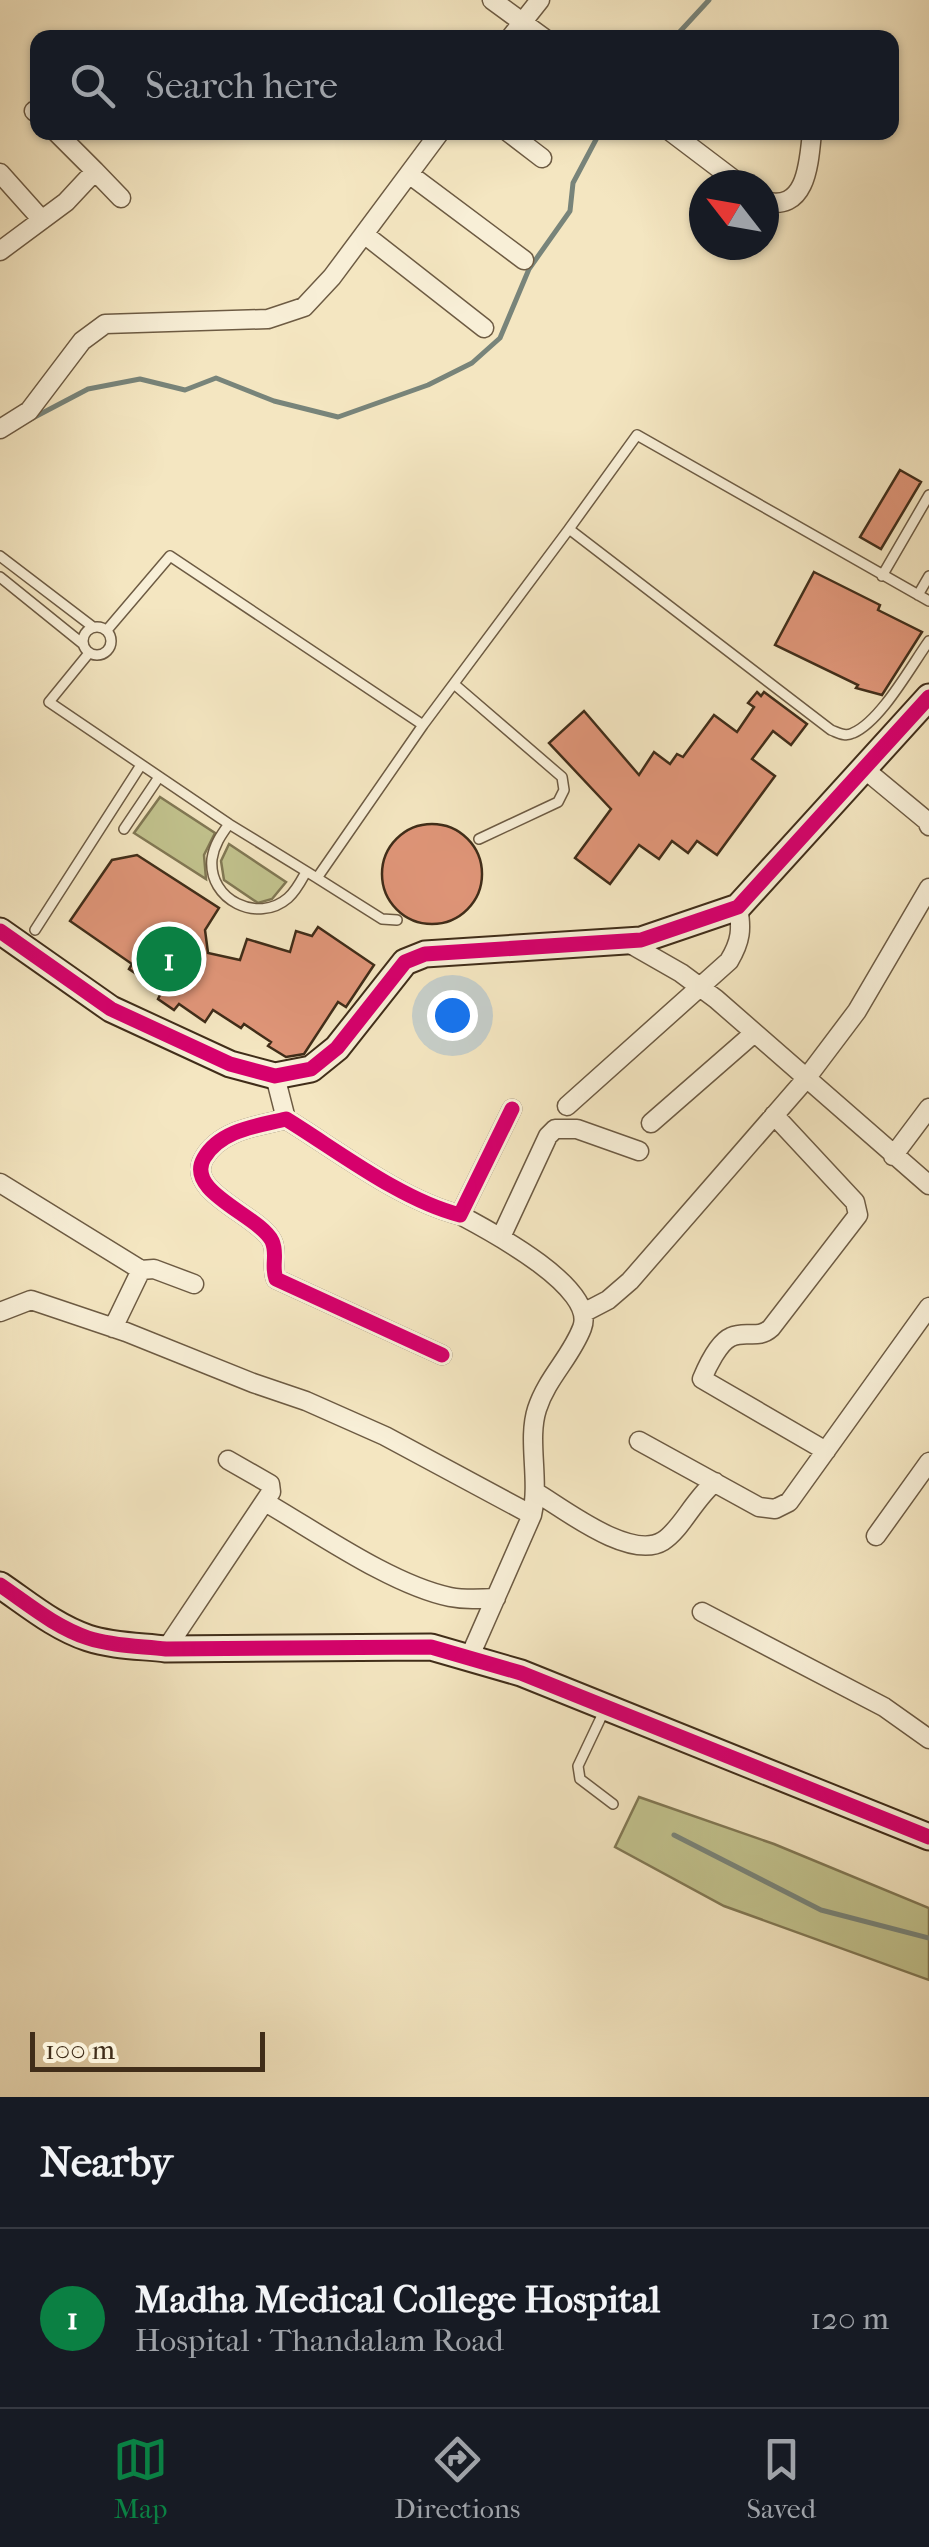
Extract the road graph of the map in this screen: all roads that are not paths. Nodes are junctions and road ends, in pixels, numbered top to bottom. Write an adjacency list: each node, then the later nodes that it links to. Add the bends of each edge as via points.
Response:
1 (492, 0): 3 (street)
2 (540, 0): 3 (street)
3 (522, 22): 4 (street); 5 (street)
4 (516, 30)
5 (533, 30)
6 (64, 140): 13 (street)
7 (434, 140): 15 (street)
8 (518, 140): 11 (street)
9 (682, 140): 12 (street)
10 (811, 140): 17 (street, via 800,190)
11 (542, 158)
12 (721, 170)
13 (95, 171): 16 (street); 18 (street)
14 (0, 173): 18 (street)
15 (409, 174): 19 (street); 21 (street)
16 (121, 198)
17 (779, 203)
18 (42, 220): 20 (street)
19 (364, 234): 22 (street); 23 (street, via 304,307 268,319 105,324 82,340 29,411)
20 (0, 250)
21 (524, 260)
22 (484, 328)
23 (0, 429)
24 (929, 496): 27 (lane)
25 (570, 529): 27 (lane, via 637,436); 34 (lane, via 843,736 878,712); 36 (lane)
26 (0, 556): 32 (lane)
27 (882, 576): 30 (lane)
28 (929, 576): 30 (lane)
29 (0, 577): 35 (lane)
30 (918, 595): 31 (lane)
31 (929, 602)
32 (93, 627): 33 (lane); 35 (lane, via 84,636)
33 (107, 630): 35 (lane, via 107,651); 38 (lane, via 170,556)
34 (929, 641)
35 (86, 648): 39 (lane, via 49,702)
36 (454, 684): 38 (lane); 45 (lane, via 562,777 558,802)
37 (929, 697): 40 (street)
38 (423, 726): 47 (lane)
39 (141, 765): 41 (lane); 51 (lane)
40 (862, 768): 43 (street); 49 (street)
41 (159, 777): 42 (lane); 44 (lane)
42 (229, 824): 46 (lane); 46 (lane, via 212,864 219,888 236,904 276,906)
43 (929, 826)
44 (124, 829)
45 (479, 838)
46 (306, 872): 47 (lane)
47 (317, 878): 50 (lane, via 382,919)
48 (929, 888): 57 (street, via 857,1011)
49 (738, 907): 53 (street); 54 (street, via 740,944)
50 (397, 920)
51 (35, 930)
52 (0, 931): 56 (street, via 111,1009 230,1064)
53 (624, 941): 54 (street); 56 (street, via 425,954 405,962 338,1048 312,1069)
54 (701, 988): 55 (street); 58 (street)
55 (753, 1034): 57 (street); 63 (street)
56 (275, 1076): 62 (street)
57 (805, 1080): 61 (street); 65 (street)
58 (568, 1106)
59 (929, 1108): 65 (street)
60 (512, 1109): 68 (street)
61 (774, 1115): 74 (street, via 630,1281); 78 (street, via 855,1202 858,1215 766,1332 732,1336 702,1379)
62 (286, 1119): 68 (street, via 406,1192); 76 (street, via 240,1130 210,1148 200,1164 201,1179 271,1239 276,1279)
63 (651, 1123)
64 (638, 1151): 69 (street, via 578,1128 555,1129)
65 (893, 1156): 67 (street)
66 (0, 1183): 70 (street)
67 (929, 1186)
68 (460, 1215): 69 (street)
69 (501, 1237): 74 (street, via 576,1294)
70 (141, 1270): 71 (street); 75 (street)
71 (194, 1284)
72 (929, 1307): 78 (street)
73 (0, 1312): 75 (street, via 31,1300)
74 (585, 1312): 83 (street, via 536,1414)
75 (112, 1328): 85 (street, via 340,1415)
76 (442, 1355)
77 (640, 1441): 81 (street)
78 (826, 1451): 81 (street, via 789,1502 775,1509)
79 (228, 1460): 84 (street, via 270,1484)
80 (929, 1462): 82 (street)
81 (715, 1482): 83 (street, via 663,1541 647,1547 598,1530)
82 (922, 1484): 86 (street)
83 (537, 1493): 85 (street)
84 (265, 1502): 88 (street, via 405,1580 446,1596); 90 (street)
85 (532, 1515): 88 (street)
86 (876, 1536)
87 (0, 1585): 90 (street, via 89,1639)
88 (496, 1598): 91 (street)
89 (702, 1612): 93 (street, via 884,1706)
90 (166, 1649): 91 (street, via 431,1647)
91 (470, 1656): 92 (street)
92 (605, 1708): 94 (lane, via 578,1766 580,1778); 95 (street)
93 (929, 1739)
94 (613, 1804)
95 (929, 1837)

